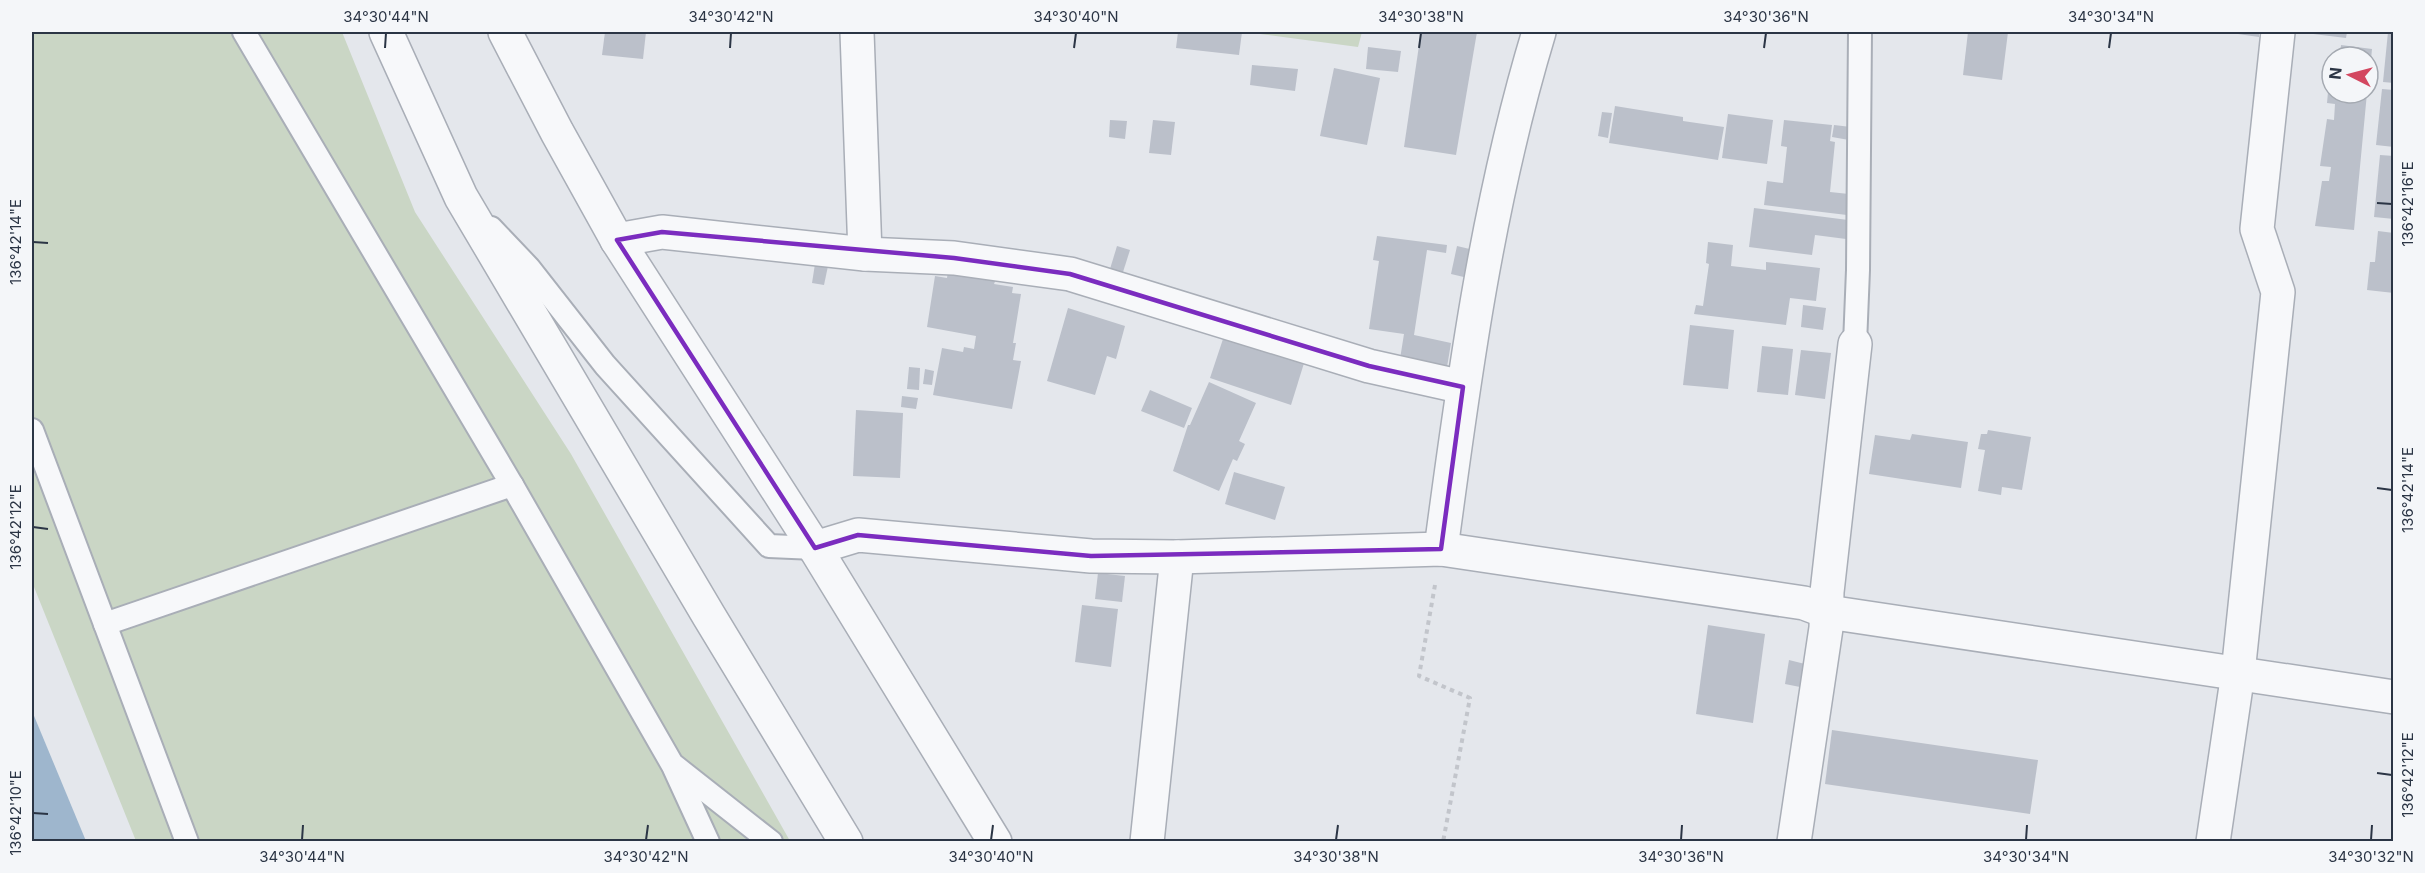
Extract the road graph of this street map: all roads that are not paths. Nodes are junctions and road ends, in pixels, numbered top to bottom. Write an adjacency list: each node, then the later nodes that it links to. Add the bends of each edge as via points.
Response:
1 (244, 32): 14 (lane)
2 (386, 32): 8 (street)
3 (505, 32): 9 (street)
4 (857, 32): 10 (street)
5 (1539, 32): 12 (street, via 1499,187)
6 (1860, 32): 11 (lane)
7 (2278, 32): 20 (street, via 2257,229 2278,292)
8 (460, 197): 15 (lane, via 529,267 605,365 769,546); 26 (street)
9 (617, 240): 10 (street, via 662,232); 15 (street)
10 (866, 254): 12 (street, via 954,258 1070,274 1370,366)
11 (1855, 344): 18 (street, via 1827,591)
12 (1463, 387): 16 (street)
13 (32, 430): 19 (lane)
14 (512, 485): 19 (lane); 22 (lane)
15 (815, 548): 17 (street, via 858,535 1091,556); 27 (street)
16 (1441, 549): 17 (street); 18 (street, via 1804,603)
17 (1178, 557): 28 (street)
18 (1828, 612): 20 (street); 29 (street)
19 (105, 624): 23 (lane)
20 (2238, 673): 21 (street); 30 (street)
21 (2394, 697)
22 (672, 764): 24 (lane); 25 (lane)
23 (187, 842)
24 (708, 842)
25 (771, 842)
26 (846, 842)
27 (995, 842)
28 (1147, 842)
29 (1794, 842)
30 (2213, 842)

